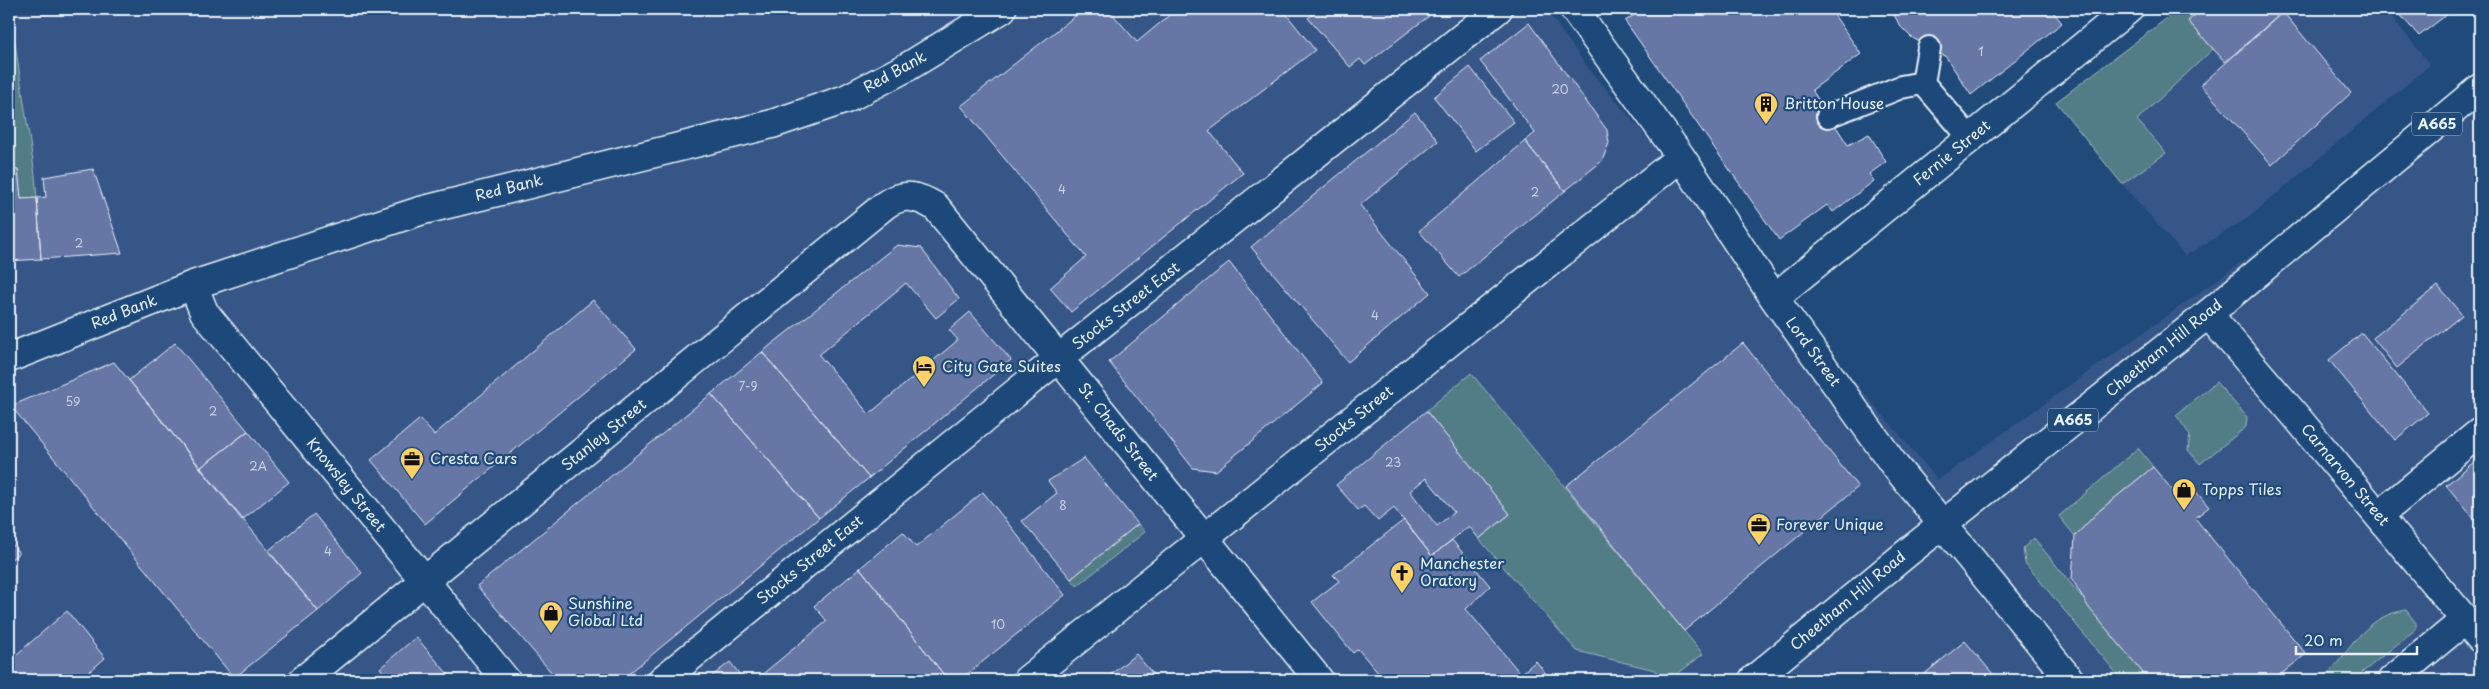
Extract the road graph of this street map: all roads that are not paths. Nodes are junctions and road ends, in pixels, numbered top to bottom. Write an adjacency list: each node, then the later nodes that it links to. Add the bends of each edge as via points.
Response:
1 (1002, 9): 12 (main road, Red Bank, via 909,66 846,99 781,121 420,211)
2 (1498, 9): 16 (main road, Stocks Street East)
3 (2129, 9): 9 (main road, Fernie Street)
4 (1585, 13): 10 (main road, Lord Street)
5 (1929, 48): 6 (lane)
6 (1923, 83): 8 (lane, via 1901,87); 9 (lane)
7 (2480, 88): 14 (main road, Cheetham Hill Road / A665)
8 (1828, 116)
9 (1970, 138): 13 (main road, Fernie Street)
10 (1681, 157): 13 (main road, Lord Street); 20 (main road, Stocks Street)
11 (909, 196): 16 (main road, St. Chads Street, via 923,199 936,207); 21 (main road, Stanley Street, via 895,198)
12 (193, 285): 15 (main road, Red Bank); 21 (main road, Knowsley Street, via 204,312)
13 (1774, 298): 19 (main road, Lord Street, via 1895,466)
14 (2208, 314): 18 (main road, Carnarvon Street); 19 (main road, Cheetham Hill Road / A665)
15 (12, 348)
16 (1060, 358): 20 (main road, St. Chads Street); 25 (main road, Stocks Street East)
17 (2480, 432): 18 (main road)
18 (2379, 515): 22 (main road, Carnarvon Street)
19 (1944, 524): 28 (main road, Cheetham Hill Road / A665); 29 (main road, Lord Street)
20 (1203, 539): 26 (main road, Stocks Street); 27 (main road, St. Chads Street)
21 (424, 581): 23 (main road, Stanley Street); 24 (main road, Knowsley Street)
22 (2473, 629): 30 (main road)
23 (303, 680)
24 (506, 680)
25 (662, 680)
26 (1027, 680)
27 (1318, 680)
28 (1752, 680)
29 (2070, 680)
30 (2392, 680)

